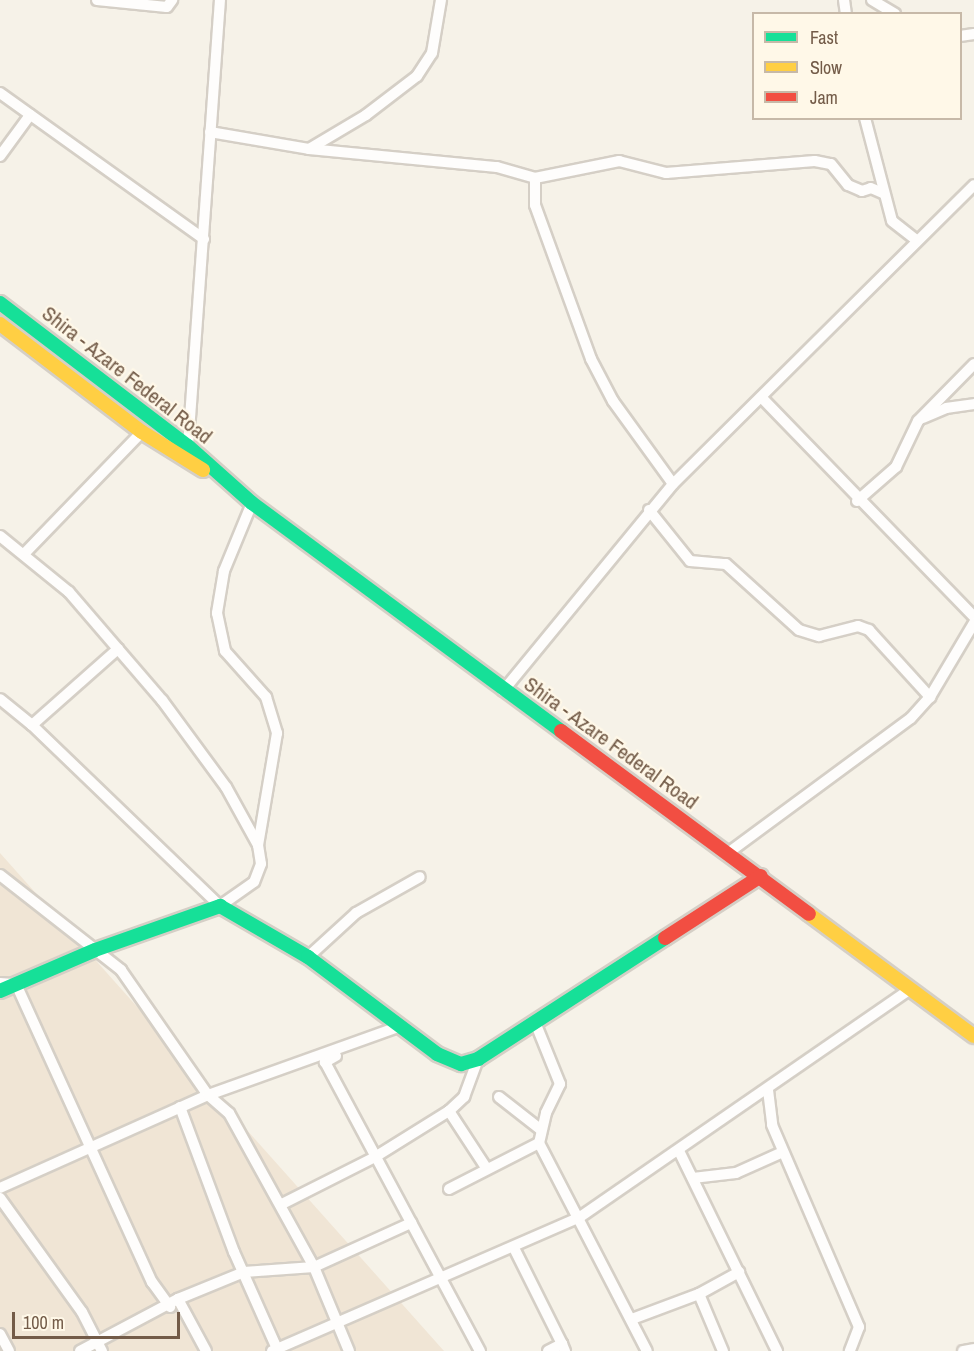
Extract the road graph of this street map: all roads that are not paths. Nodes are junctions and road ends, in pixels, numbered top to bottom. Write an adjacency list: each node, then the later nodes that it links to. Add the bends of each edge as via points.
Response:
1 (97, 0): 2 (street, via 167,7)
2 (172, 0)
3 (220, 0): 10 (street)
4 (441, 0): 11 (street, via 432,53 417,76 366,116)
5 (872, 0): 6 (street)
6 (892, 12)
7 (0, 93): 8 (street)
8 (30, 115): 12 (street); 16 (street)
9 (866, 120): 15 (street)
10 (210, 132): 11 (street); 16 (street)
11 (309, 149): 13 (street, via 497,166)
12 (0, 156)
13 (535, 178): 15 (street, via 619,161 675,173 815,161 831,164 848,185); 27 (street, via 535,205 591,358 613,401)
14 (974, 185): 17 (street)
15 (883, 194): 17 (street, via 892,221)
16 (204, 239): 25 (street)
17 (916, 240): 21 (street)
18 (0, 303): 25 (main road, Shira - Azare Federal Road)
19 (0, 324): 24 (main road, Shira - Azare Federal Road)
20 (974, 364): 23 (street)
21 (762, 398): 27 (street); 28 (street)
22 (974, 404): 23 (street, via 946,408)
23 (918, 421): 28 (street, via 896,467)
24 (142, 432): 26 (main road, Shira - Azare Federal Road); 32 (street)
25 (188, 446): 26 (main road, Shira - Azare Federal Road)
26 (226, 483): 29 (main road, Shira - Azare Federal Road)
27 (673, 484): 30 (street)
28 (857, 501): 33 (street)
29 (252, 503): 36 (main road, Shira - Azare Federal Road); 40 (street, via 224,571 216,613 225,651 266,697 277,733)
30 (649, 510): 36 (street); 37 (street, via 690,561 726,564 799,630 819,636 858,626 869,630)
31 (0, 536): 32 (street)
32 (24, 554): 35 (street, via 69,592)
33 (974, 617)
34 (974, 623): 37 (street)
35 (118, 650): 39 (street); 40 (street, via 226,787)
36 (503, 691): 41 (main road, Shira - Azare Federal Road)
37 (930, 697): 41 (street, via 910,718)
38 (0, 699): 39 (street)
39 (32, 725): 45 (street)
40 (258, 845): 45 (street, via 261,864 254,882)
41 (728, 853): 43 (main road, Shira - Azare Federal Road)
42 (0, 875): 46 (street)
43 (760, 876): 50 (main road, Shira - Azare Federal Road); 52 (main road)
44 (420, 877): 47 (street, via 356,913)
45 (220, 906): 46 (main road); 47 (main road)
46 (94, 950): 49 (main road); 60 (street, via 121,970)
47 (308, 957): 53 (main road)
48 (0, 982): 49 (street)
49 (16, 984): 51 (main road); 66 (street)
50 (910, 989): 54 (main road, Shira - Azare Federal Road); 59 (street)
51 (0, 991)
52 (535, 1022): 56 (main road); 64 (street, via 560,1084)
53 (398, 1027): 55 (street); 57 (main road, via 437,1054)
54 (974, 1036)
55 (359, 1041): 60 (street); 69 (street, via 325,1062)
56 (478, 1059): 57 (main road); 58 (street)
57 (461, 1064): 58 (street)
58 (471, 1079): 63 (street, via 464,1097)
59 (768, 1090): 67 (street); 68 (street, via 768,1109)
60 (208, 1095): 62 (street); 75 (street, via 243,1132)
61 (499, 1097): 64 (street)
62 (180, 1107): 66 (street); 80 (street)
63 (449, 1111): 69 (street); 70 (street)
64 (540, 1129): 65 (street)
65 (539, 1143): 70 (street); 76 (street)
66 (91, 1146): 72 (street); 84 (street, via 152,1282)
67 (679, 1151): 71 (street); 76 (street, via 624,1182)
68 (783, 1152): 71 (street, via 736,1173); 102 (street, via 859,1327)
69 (375, 1157): 75 (street); 77 (street)
70 (487, 1169): 73 (street)
71 (693, 1178): 81 (street)
72 (0, 1188)
73 (449, 1189)
74 (0, 1198): 88 (street, via 82,1312)
75 (282, 1204): 79 (street)
76 (580, 1217): 78 (street); 85 (street)
77 (411, 1223): 79 (street); 82 (street)
78 (514, 1248): 82 (street); 89 (street)
79 (314, 1267): 80 (street); 86 (street)
80 (244, 1272): 84 (street); 91 (street)
81 (739, 1272): 83 (street); 101 (street)
82 (442, 1274): 86 (street); 97 (street)
83 (699, 1294): 85 (street); 100 (street)
84 (174, 1303): 88 (street); 95 (street)
85 (632, 1319): 99 (street)
86 (337, 1325): 91 (street); 96 (street)
87 (0, 1334): 92 (street)
88 (97, 1341): 93 (street); 94 (street)
89 (563, 1348): 98 (street)
90 (974, 1349): 103 (street)
91 (276, 1350)
92 (9, 1351)
93 (80, 1351)
94 (102, 1351)
95 (206, 1351)
96 (349, 1351)
97 (480, 1351)
98 (548, 1351)
99 (647, 1351)
100 (723, 1351)
101 (777, 1351)
102 (850, 1351)
103 (963, 1351)

